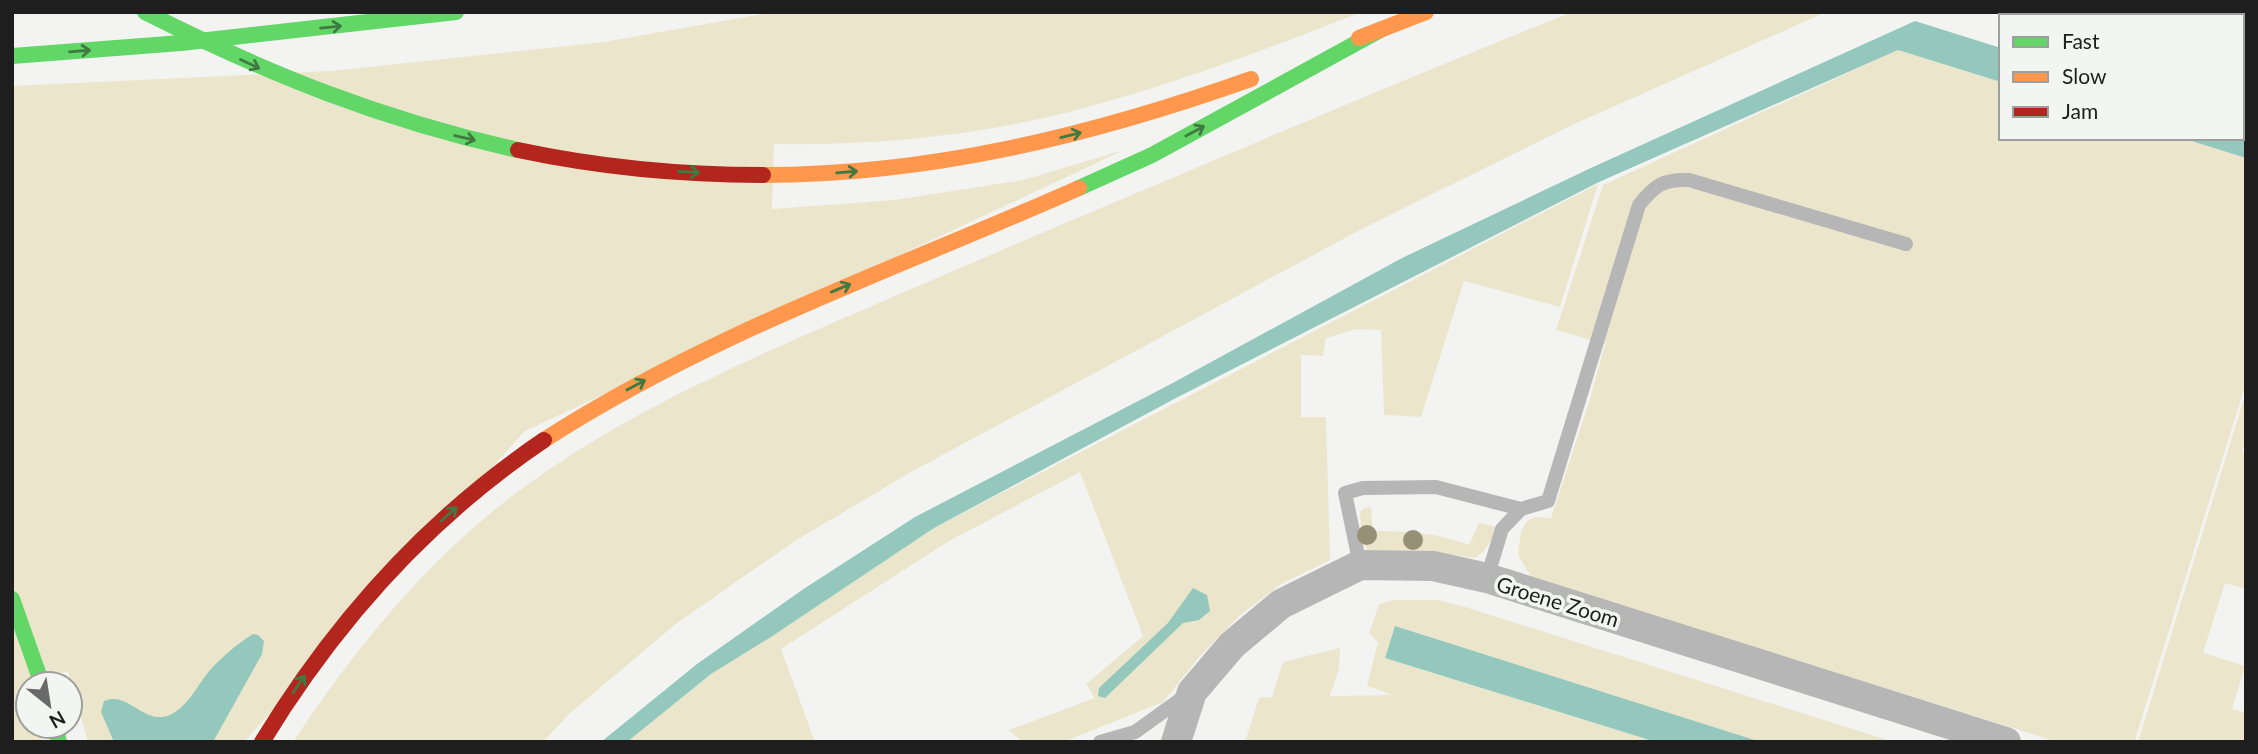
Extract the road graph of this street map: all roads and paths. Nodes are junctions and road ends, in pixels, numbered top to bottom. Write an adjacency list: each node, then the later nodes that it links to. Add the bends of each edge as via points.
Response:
1 (145, 12): 4 (highway, one-way to 4, via 308,89 454,136 620,167 778,175 905,166 1018,148 1139,117)
2 (456, 12): 5 (highway, one-way to 2)
3 (1426, 12): 4 (highway)
4 (1382, 29): 13 (highway, one-way to 4, via 318,655 406,553 505,468 561,429 629,389 773,318 1135,163)
5 (12, 57)
6 (1906, 244): 7 (lane, via 1689,180 1670,180 1651,190 1639,205 1548,501)
7 (1521, 509): 8 (lane, via 1436,487 1363,488 1345,493); 9 (lane, via 1502,529)
8 (1360, 565): 9 (street, Groene Zoom, via 1433,566); 12 (street, Groene Zoom, via 1281,604 1232,645)
9 (1487, 578): 16 (street, Groene Zoom)
10 (12, 598): 11 (highway)
11 (37, 670)
12 (1192, 692): 14 (lane, via 1135,732); 15 (street, Groene Zoom)
13 (262, 742)
14 (1100, 742)
15 (1176, 742)
16 (2006, 742)

